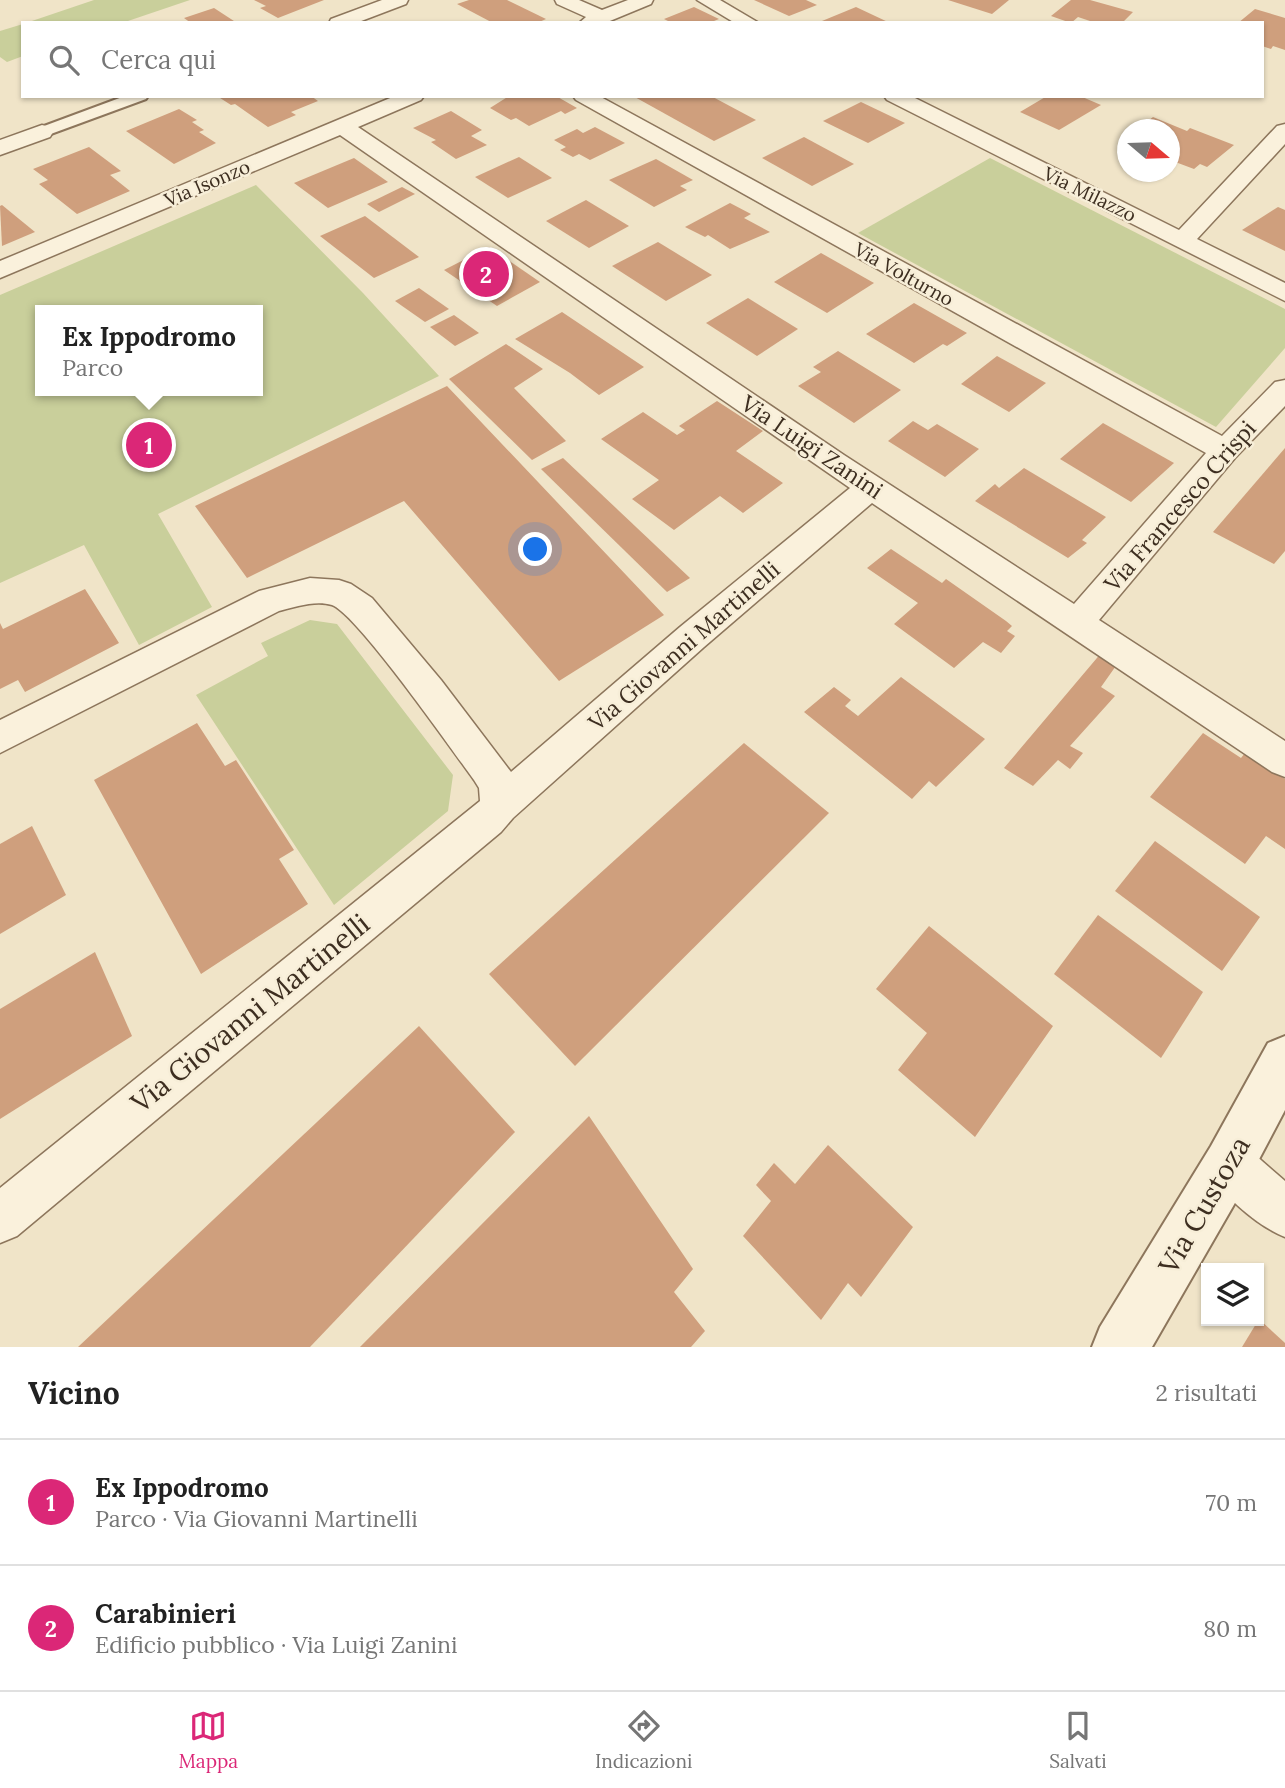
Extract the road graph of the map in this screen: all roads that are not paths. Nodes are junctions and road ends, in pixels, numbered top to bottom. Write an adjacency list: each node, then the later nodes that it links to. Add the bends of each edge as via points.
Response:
1 (399, 0): 6 (street)
2 (564, 0): 5 (street)
3 (644, 0): 5 (street)
4 (706, 0): 7 (street)
5 (595, 20)
6 (343, 21)
7 (746, 21)
8 (135, 98): 14 (street)
9 (409, 98): 12 (street, Via Isonzo)
10 (587, 98): 20 (street, Via Volturno)
11 (898, 98): 16 (street, Via Milazzo)
12 (342, 127): 17 (street, Via Isonzo); 21 (street, Via Luigi Zanini)
13 (1285, 131): 16 (street)
14 (42, 132): 15 (street)
15 (0, 148)
16 (1183, 240): 18 (street, Via Milazzo)
17 (0, 270)
18 (1285, 293)
19 (1285, 389): 20 (street, Via Francesco Crispi)
20 (1225, 451): 22 (street, Via Francesco Crispi)
21 (871, 487): 22 (street, Via Luigi Zanini); 25 (street, Via Giovanni Martinelli)
22 (1077, 623): 24 (street, Via Luigi Zanini)
23 (0, 737): 25 (street, via 271,600 310,591 339,593 360,607 487,768 498,785)
24 (1285, 761)
25 (499, 806): 29 (street, Via Giovanni Martinelli)
26 (1285, 1060): 27 (street, Via Custoza)
27 (1229, 1164): 28 (street); 30 (street, Via Custoza)
28 (1285, 1213)
29 (0, 1219)
30 (1120, 1347)

